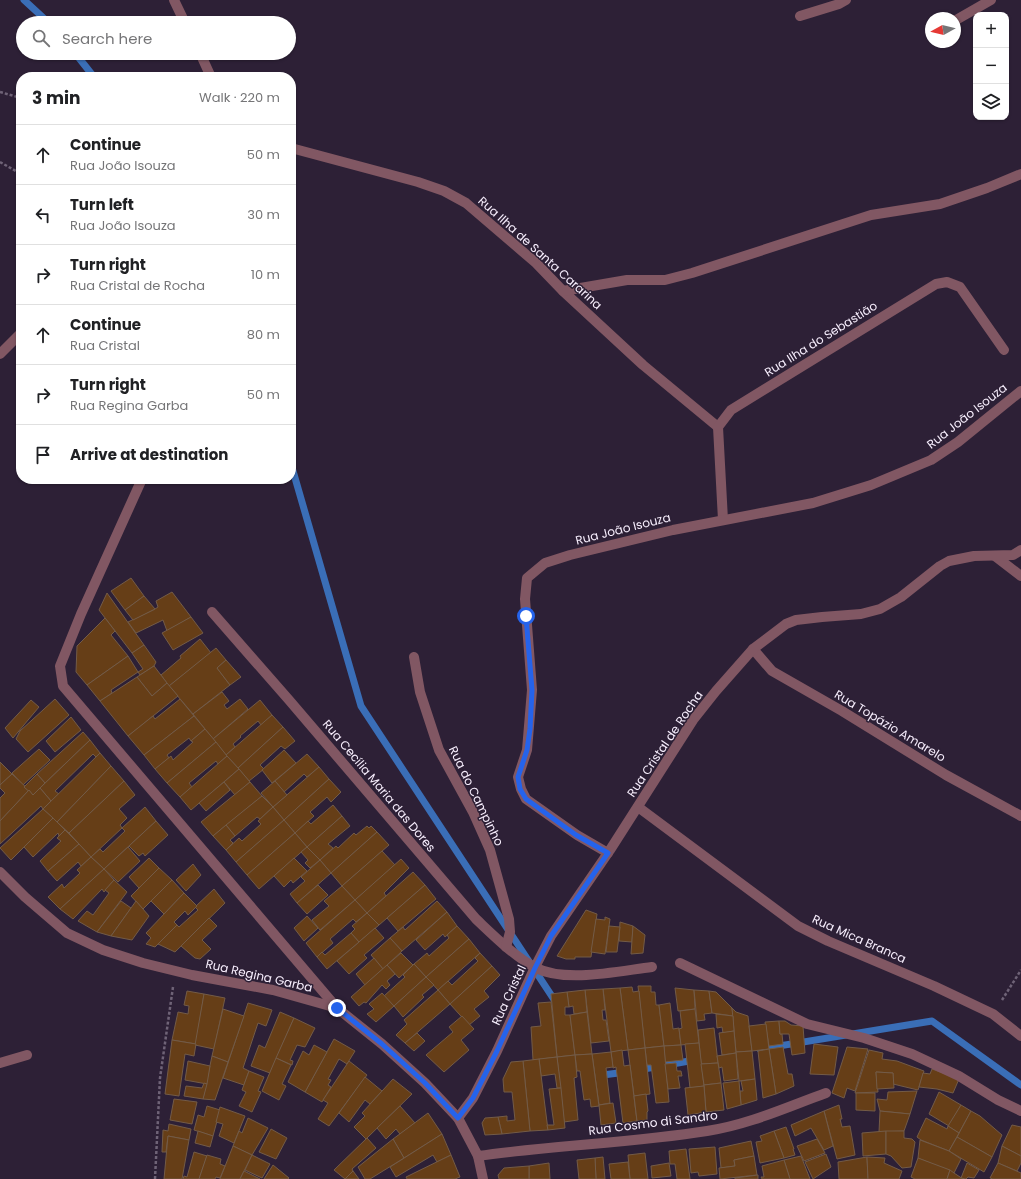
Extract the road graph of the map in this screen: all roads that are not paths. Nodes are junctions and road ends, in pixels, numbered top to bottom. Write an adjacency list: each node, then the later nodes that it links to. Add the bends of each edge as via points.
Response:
1 (174, 0): 4 (street)
2 (846, 0): 5 (street)
3 (991, 0): 6 (street)
4 (182, 16)
5 (800, 16)
6 (961, 17)
7 (203, 60): 8 (street)
8 (209, 72)
9 (296, 149): 11 (street, Rua Ilha de Santa Cararina, via 384,172 444,191 466,203 489,222)
10 (1021, 174): 11 (street, via 940,204 871,215 665,280 626,280)
11 (563, 291): 16 (street, Rua Ilha de Santa Cararina, via 643,365)
12 (16, 338): 14 (street)
13 (1004, 350): 16 (street, Rua Ilha do Sebastião, via 960,287 947,282 936,284 731,410)
14 (0, 354)
15 (1021, 391): 18 (street, Rua João Isouza, via 958,442 931,460 850,492 812,503)
16 (718, 427): 18 (street)
17 (140, 484): 34 (street, via 60,666 63,686)
18 (723, 520): 27 (street, Rua João Isouza, via 673,530 545,563 528,578 525,598 532,690 527,750 518,777 520,789 526,799 576,835)
19 (1021, 550): 20 (street, Rua Cristal de Rocha, via 1013,555)
20 (995, 556): 21 (street); 23 (street, Rua Cristal de Rocha, via 974,556 949,561 901,597 880,609 861,614 796,620 786,624)
21 (1021, 576)
22 (212, 612): 30 (street, Rua Cecília Maria das Dores, via 476,919)
23 (753, 648): 25 (street, Rua Cristal de Rocha, via 693,720); 26 (street, Rua Topázio Amarelo, via 772,671 946,775)
24 (414, 657): 30 (street, Rua do Campinho, via 420,692 439,750 473,812 490,850 508,919 510,932)
25 (638, 807): 27 (street, Rua Cristal de Rocha); 35 (street, Rua Mica Branca, via 798,926 993,1014)
26 (1021, 816)
27 (608, 853): 29 (street, Rua Cristal de Rocha)
28 (0, 872): 34 (street, Rua Regina Garba, via 67,934 104,950 143,963 273,990)
29 (587, 884): 33 (street, Rua Cristal, via 551,936)
30 (506, 947): 33 (street, Rua Cecília Maria das Dores)
31 (680, 963): 39 (street, via 807,1024 864,1038 912,1054 959,1076)
32 (652, 967): 33 (street, Rua Cecília Maria das Dores, via 583,975 553,974)
33 (535, 968): 40 (street, Rua Cristal, via 473,1098)
34 (337, 1008): 40 (street, Rua Regina Garba, via 425,1083)
35 (1021, 1036)
36 (27, 1055): 37 (street)
37 (0, 1063)
38 (826, 1093): 41 (street, Rua Cosmo di Sandro, via 742,1123 708,1131)
39 (1021, 1111)
40 (458, 1118): 41 (street, Rua Regina Garba)
41 (478, 1156): 42 (street, Rua Regina Garba)
42 (483, 1179)

